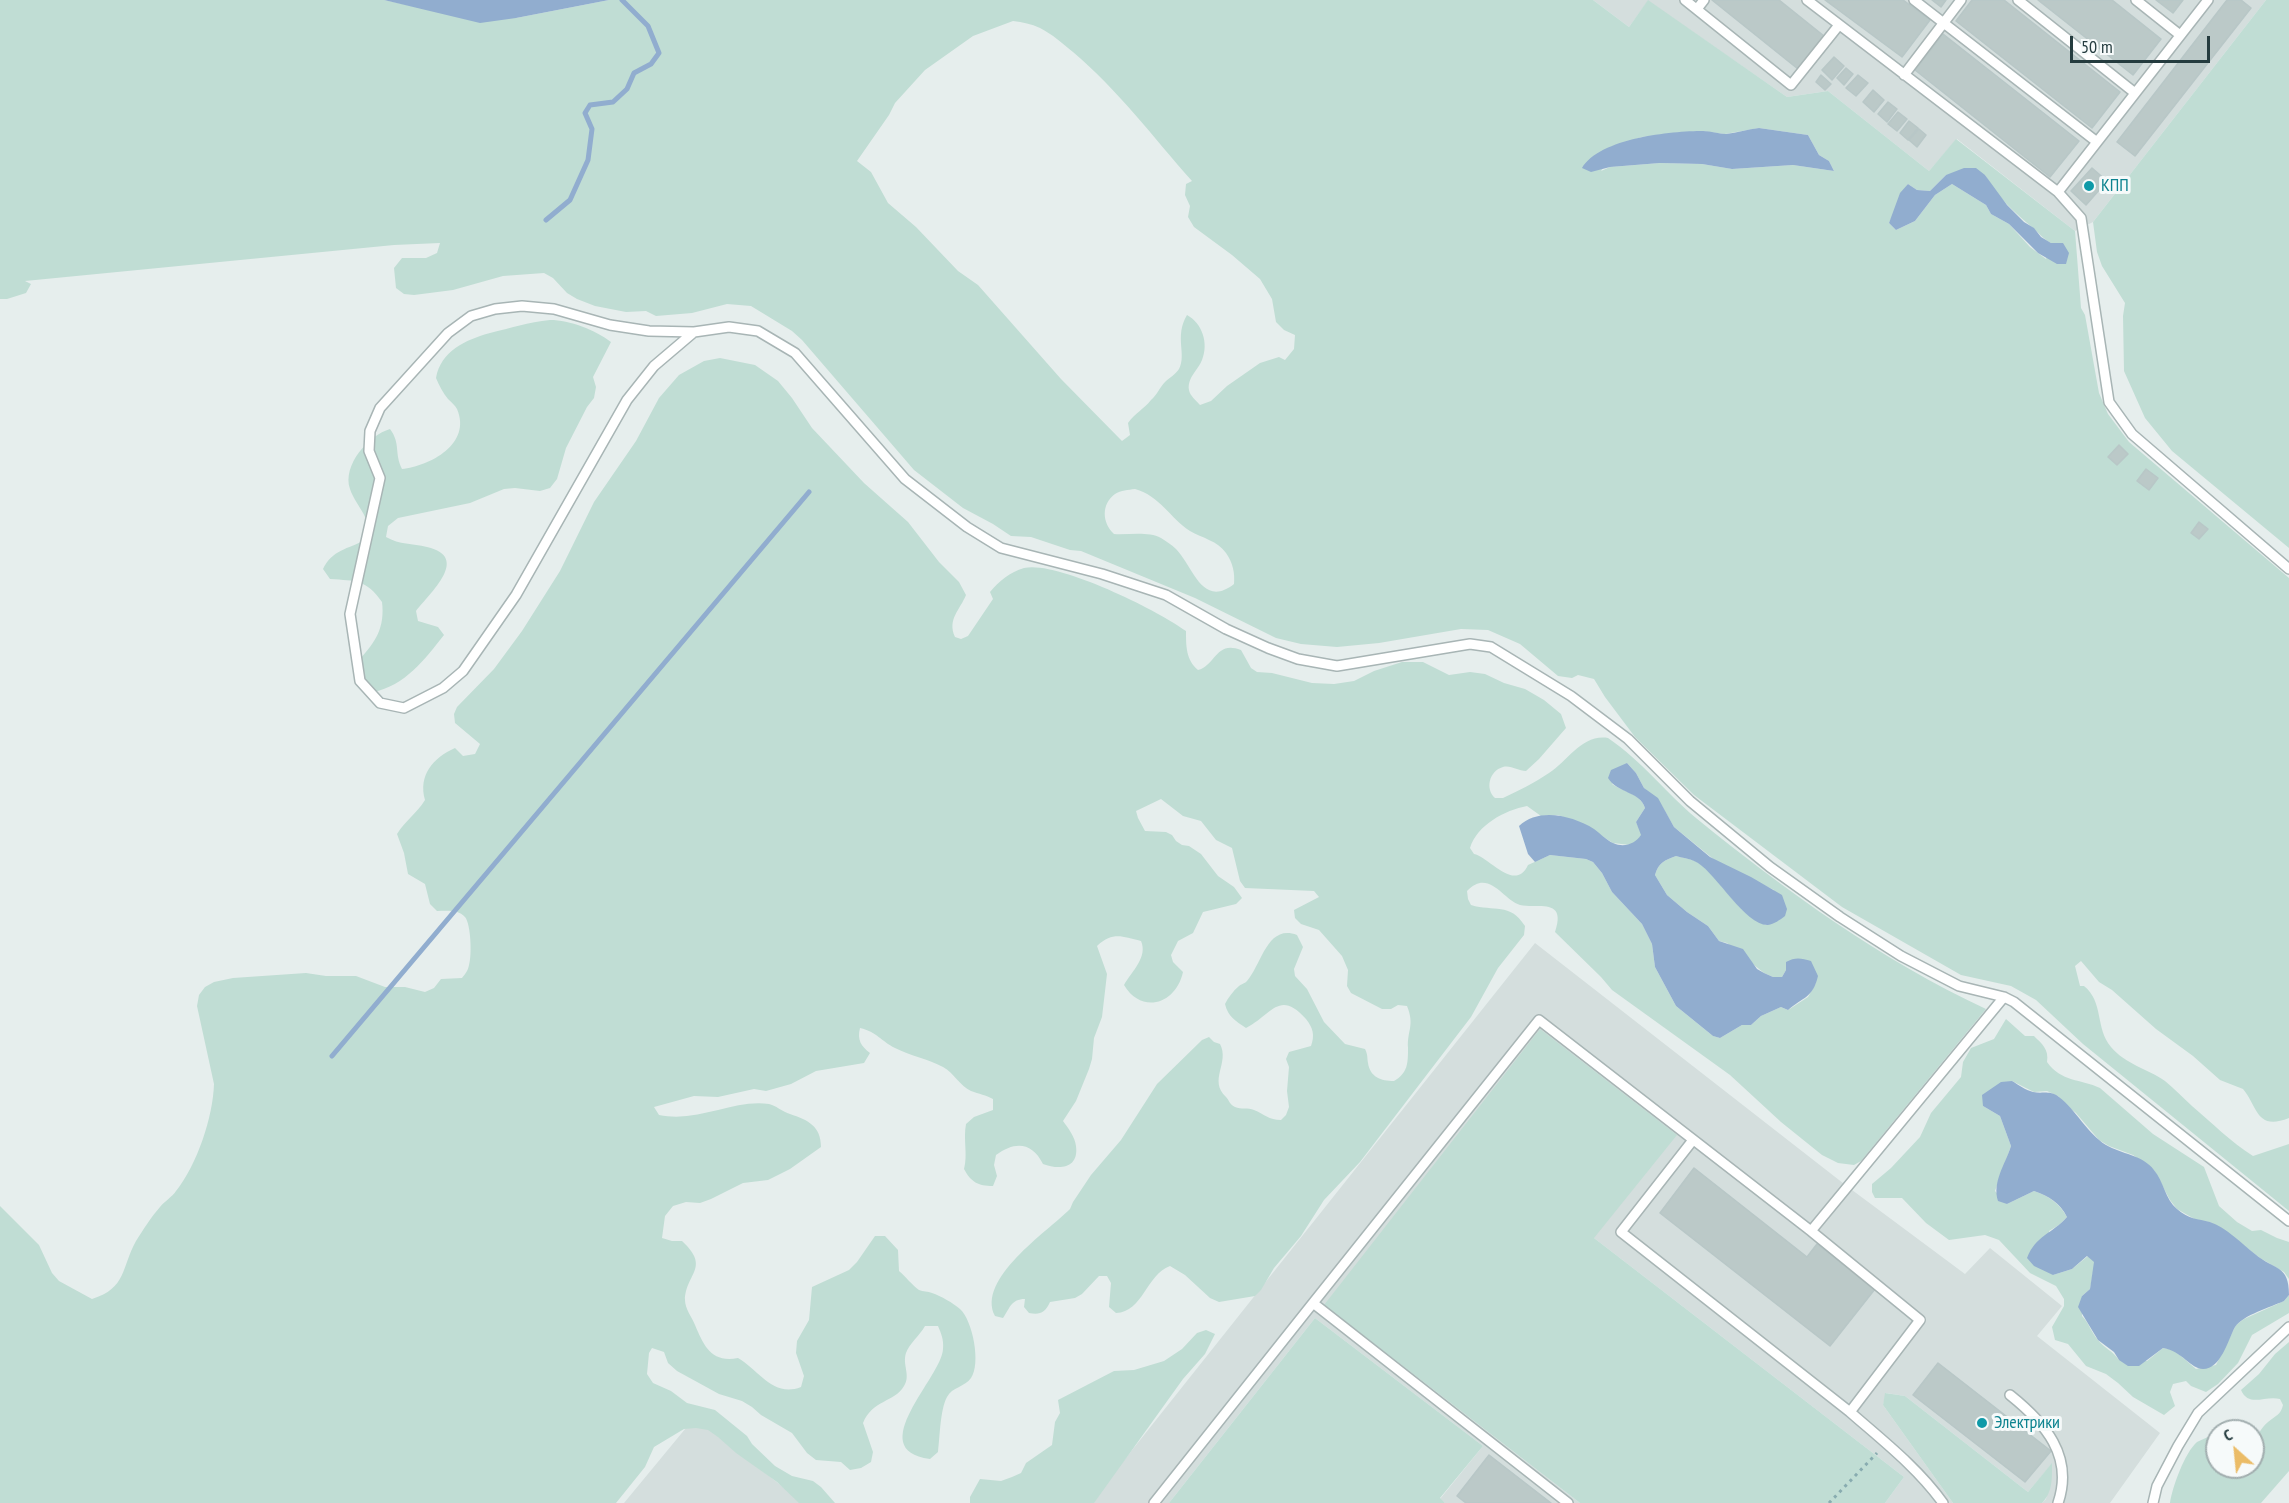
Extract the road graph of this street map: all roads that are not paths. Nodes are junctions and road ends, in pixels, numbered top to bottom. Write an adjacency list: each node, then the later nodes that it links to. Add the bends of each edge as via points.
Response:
1 (1685, 0): 9 (lane)
2 (1704, 0): 9 (lane)
3 (1807, 0): 11 (lane)
4 (1914, 0): 10 (lane)
5 (1961, 0): 10 (lane)
6 (2018, 0): 14 (lane)
7 (2136, 0): 12 (lane)
8 (2208, 0): 12 (lane)
9 (1697, 9): 11 (lane, via 1791,85)
10 (1944, 23): 13 (lane); 15 (lane)
11 (1839, 25): 13 (lane)
12 (2180, 35): 14 (lane)
13 (1904, 75): 16 (lane)
14 (2135, 93): 15 (lane)
15 (2097, 142): 16 (lane)
16 (2058, 192): 18 (lane, via 2081,218 2109,402 2132,435)
17 (694, 332): 17 (lane, via 654,366 627,400 516,595 463,671 443,688 404,708 380,703 360,681 350,614 380,478 369,451 370,431 380,408 448,333 471,316 495,309 554,309 610,325); 19 (lane, via 745,328 795,352 905,478 967,527 1001,548 1166,595 1268,648 1337,666 1470,644 1491,647 1571,696 1628,739 1690,801 1770,867 1840,916 1901,956 1959,986)
18 (2289, 568)
19 (2004, 997): 21 (lane); 22 (lane)
20 (1694, 1140): 22 (lane); 23 (lane, via 1539,1020); 26 (lane, via 1621,1232)
21 (2289, 1221)
22 (1811, 1231): 26 (lane, via 1920,1320)
23 (1313, 1303): 27 (lane); 28 (lane)
24 (2289, 1327): 31 (lane, via 2198,1413 2157,1486)
25 (2010, 1395): 30 (lane, via 2046,1431 2061,1457 2063,1488)
26 (1850, 1412): 29 (lane, via 1887,1443)
27 (1154, 1503)
28 (1568, 1503)
29 (1943, 1503)
30 (2058, 1503)
31 (2153, 1503)

